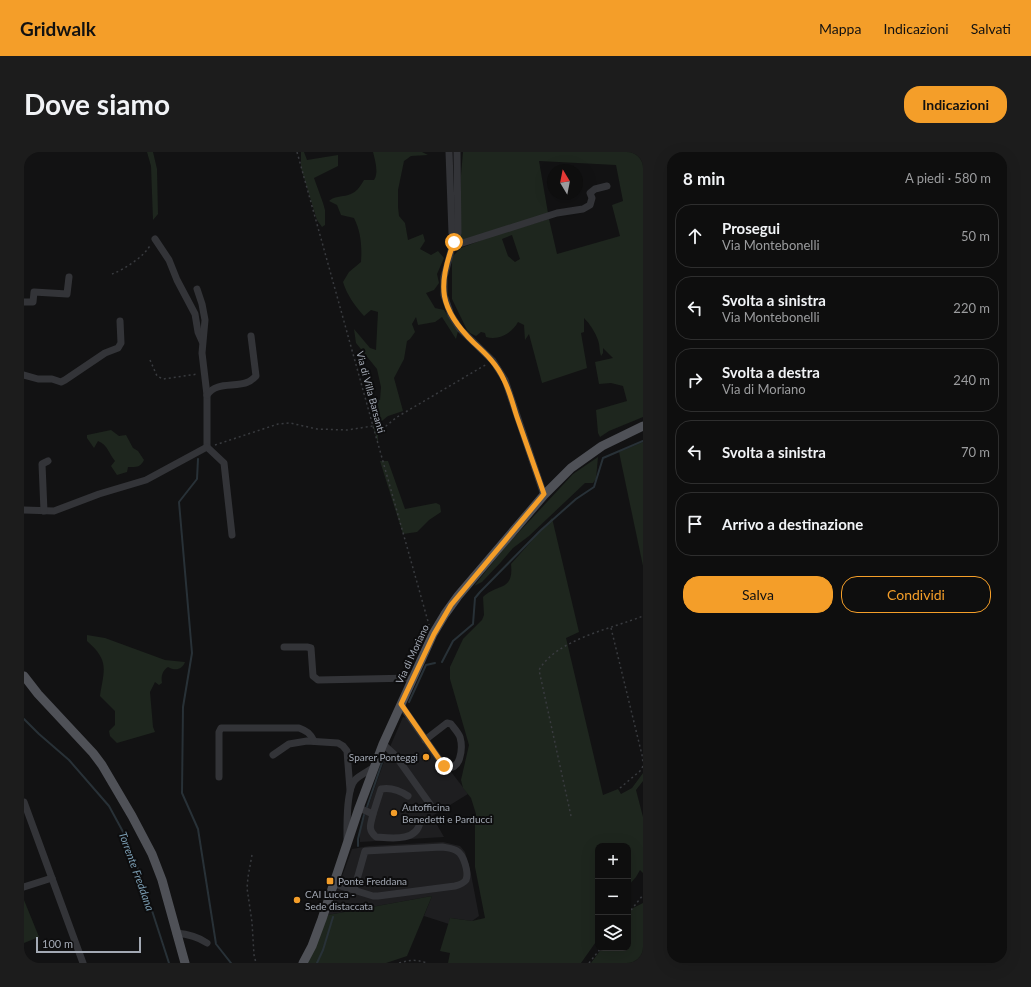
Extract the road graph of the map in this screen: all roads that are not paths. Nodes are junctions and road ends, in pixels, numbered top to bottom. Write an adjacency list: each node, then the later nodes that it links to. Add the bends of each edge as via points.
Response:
1 (449, 152): 5 (street)
2 (457, 152): 5 (street, via 458,233)
3 (607, 186): 5 (street, via 590,193 590,204 583,209 557,213)
4 (155, 239): 11 (street, via 169,260 195,314)
5 (454, 243): 17 (street, via 444,277 444,295 451,316 460,329 493,361 505,380)
6 (69, 277): 8 (street, via 67,294 34,292 33,302)
7 (197, 289): 11 (street, via 205,320)
8 (24, 302)
9 (120, 322): 12 (street, via 121,342 118,348 105,353 65,380 61,382)
10 (251, 336): 13 (street, via 256,376 248,382 211,389)
11 (202, 343): 13 (street)
12 (24, 375)
13 (207, 395): 15 (street)
14 (643, 426): 17 (main road, Via di Moriano, via 617,437 584,458)
15 (207, 447): 19 (street, via 146,480 54,511); 20 (street, via 224,463)
16 (48, 461): 19 (street, via 42,464)
17 (544, 494): 23 (main road, Via di Moriano, via 458,596 434,634)
18 (24, 510): 19 (street)
19 (44, 511)
20 (232, 535)
21 (284, 647): 23 (street, via 311,648 313,676 318,680)
22 (24, 676): 43 (main road, via 102,765 152,854 162,880)
23 (413, 678): 24 (main road, Via di Moriano)
24 (401, 704): 25 (street); 27 (main road, Via di Moriano)
25 (425, 740): 25 (street, via 444,766 453,767 460,761 460,738 451,724 447,723)
26 (314, 741): 28 (street, via 289,744); 30 (street, via 311,735 299,728 221,728); 31 (street, via 338,743 347,751)
27 (383, 744): 29 (main road, Via di Moriano); 34 (street, via 395,755)
28 (273, 755)
29 (373, 768): 31 (street, via 354,781); 35 (main road, Via di Moriano)
30 (219, 777)
31 (350, 790): 38 (street)
32 (408, 796): 36 (street, via 389,787 381,789)
33 (24, 802): 39 (street)
34 (432, 806)
35 (359, 808): 36 (street); 38 (main road, Via di Moriano)
36 (373, 814): 37 (street, via 370,828 376,837 398,838 411,835 418,829)
37 (420, 822)
38 (347, 842): 40 (main road, Via di Moriano)
39 (52, 878): 41 (street); 46 (street)
40 (334, 884): 42 (street); 47 (main road, Via di Moriano, via 312,946)
41 (24, 887)
42 (354, 890): 42 (street, via 378,896 455,886 465,881 467,876 464,859 458,851 442,847 365,851)
43 (176, 933): 44 (street, via 188,934); 45 (main road)
44 (207, 943)
45 (185, 960)
46 (83, 963)
47 (303, 963)

